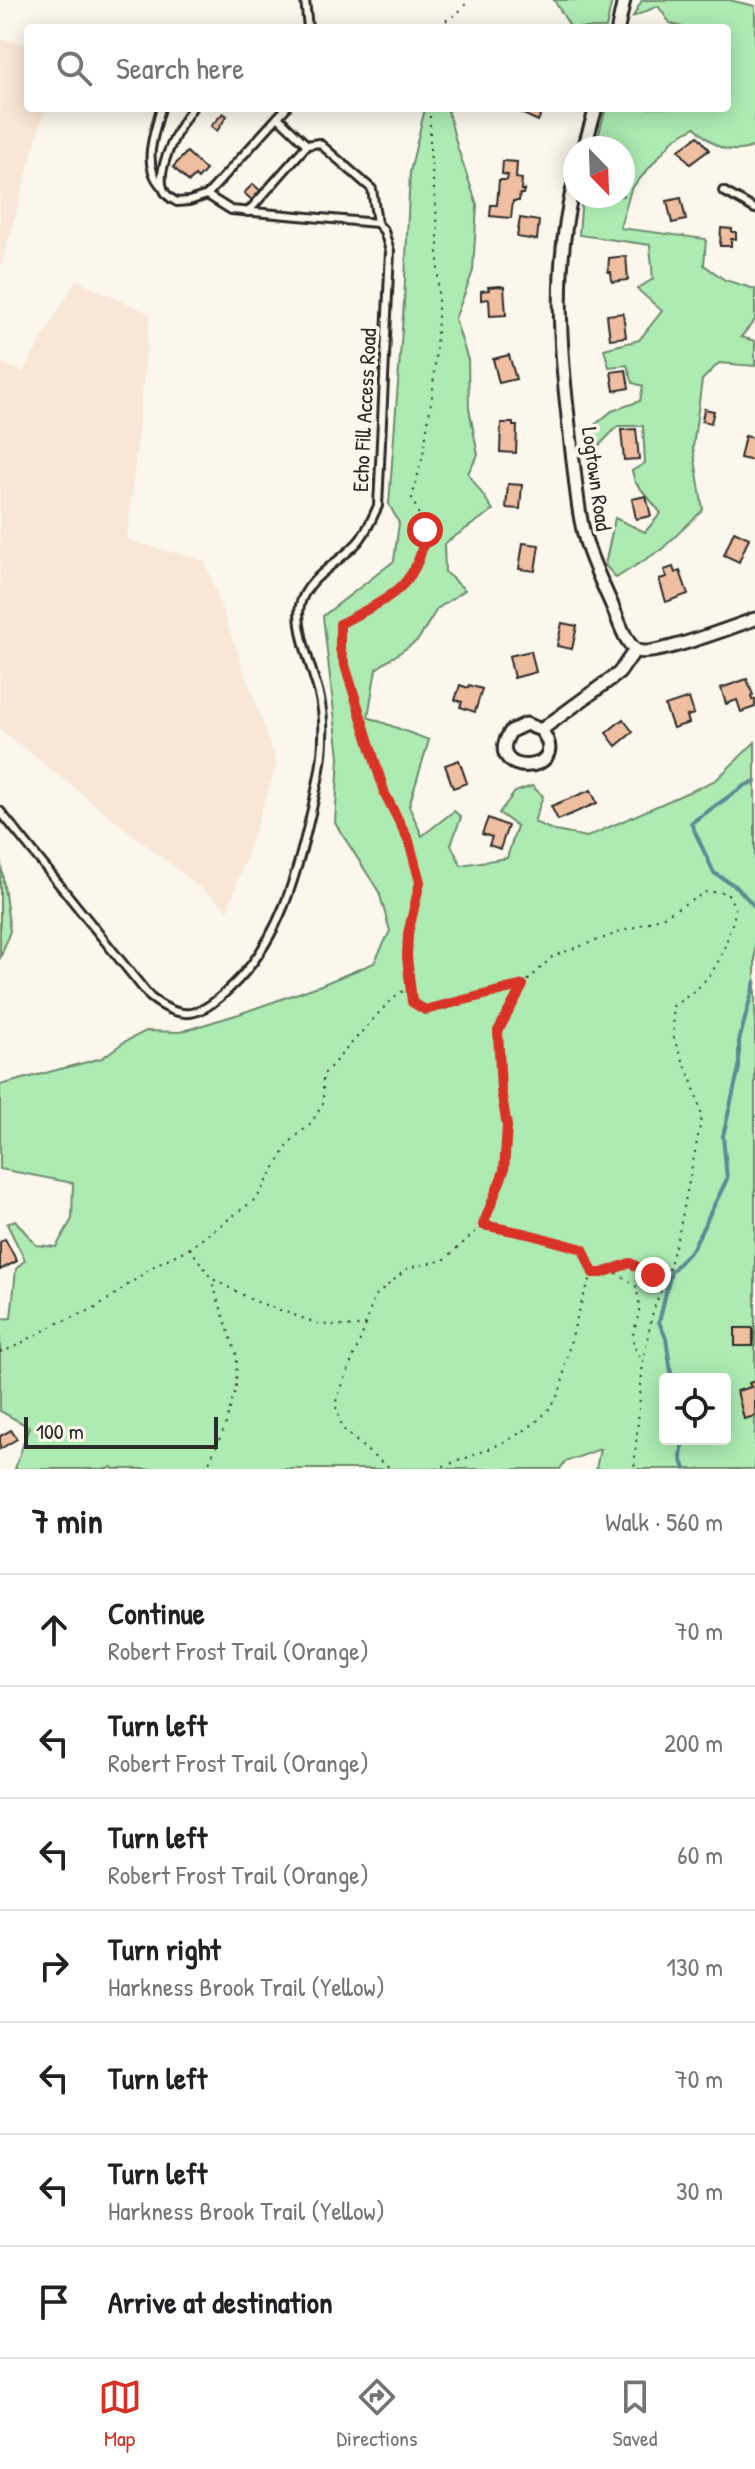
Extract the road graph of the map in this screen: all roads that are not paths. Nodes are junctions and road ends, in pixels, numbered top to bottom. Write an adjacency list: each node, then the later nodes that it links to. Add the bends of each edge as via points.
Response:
1 (305, 0): 3 (lane)
2 (624, 0): 4 (street)
3 (308, 24)
4 (619, 24)
5 (160, 112): 12 (lane, via 148,160)
6 (189, 112): 12 (lane, via 164,166)
7 (282, 112): 9 (lane)
8 (595, 112): 10 (street)
9 (278, 117): 11 (lane); 14 (lane)
10 (588, 136)
11 (307, 145): 17 (lane); 18 (lane, Echo Fill Access Road, via 319,143 372,189)
12 (162, 187): 14 (lane, via 177,202)
13 (723, 191): 16 (lane)
14 (207, 195): 17 (lane, via 231,210)
15 (570, 208): 20 (street, Logtown Road, via 559,290 576,485 587,546)
16 (755, 209)
17 (248, 212): 18 (lane)
18 (377, 223): 22 (lane, Echo Fill Access Road, via 390,251 378,506 359,542 310,585 300,606 324,735 302,852 269,937 237,982 209,1008 189,1015 163,1007)
19 (755, 619): 20 (street, via 662,649)
20 (635, 650): 21 (street, via 619,673)
21 (541, 730)
22 (0, 811)

